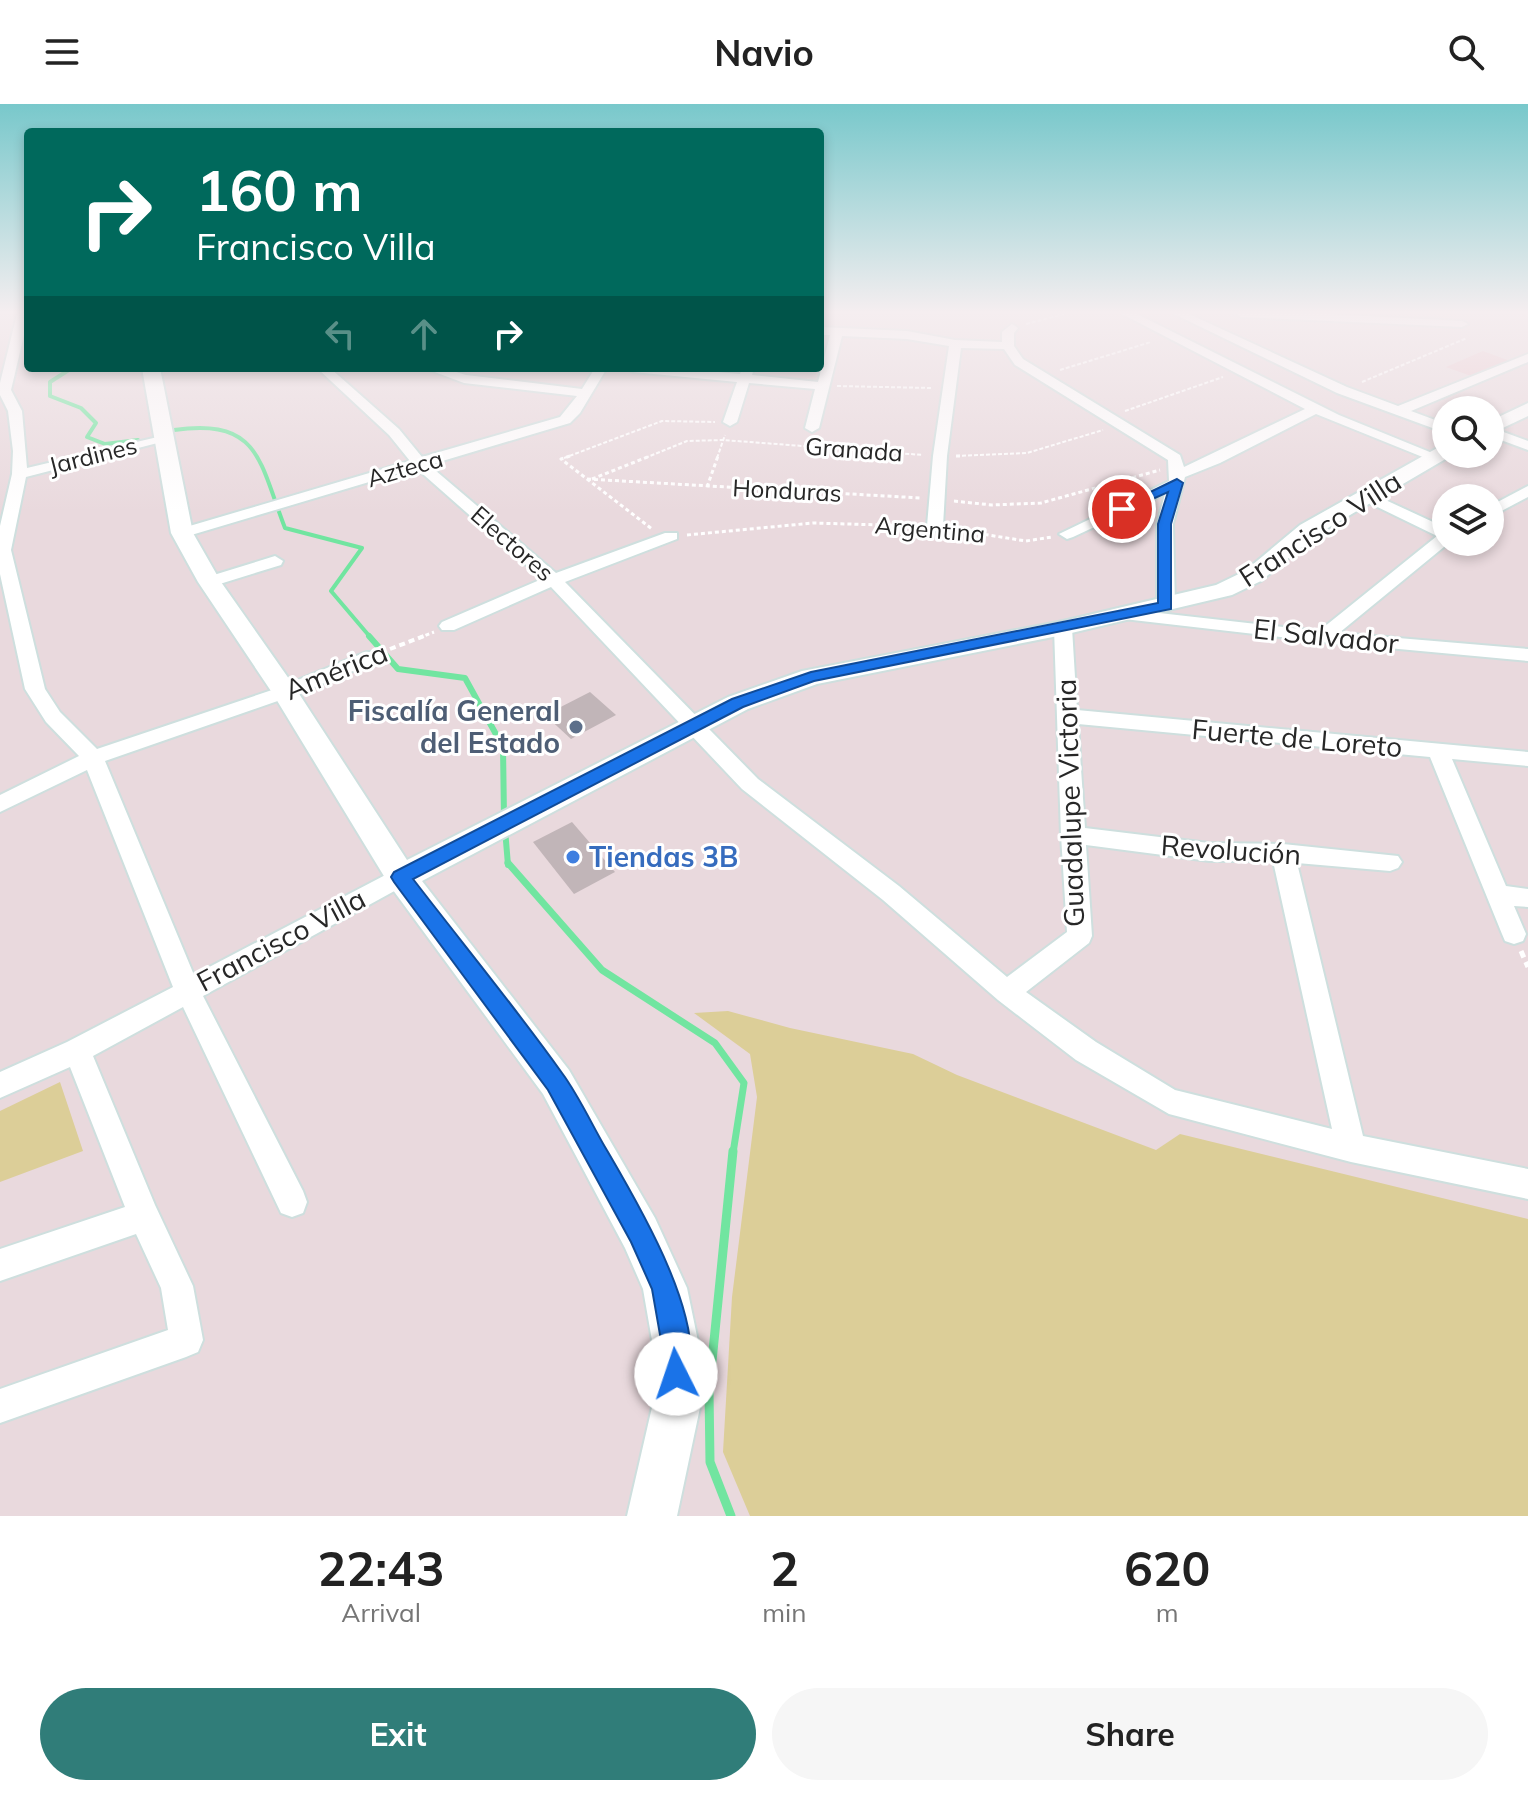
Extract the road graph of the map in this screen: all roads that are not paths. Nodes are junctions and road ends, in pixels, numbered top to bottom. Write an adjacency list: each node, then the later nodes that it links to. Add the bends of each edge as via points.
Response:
1 (154, 380): 24 (street)
2 (336, 380): 29 (street, Electores, via 394,432)
3 (472, 380): 14 (street)
4 (594, 380): 14 (street, Azteca)
5 (745, 380): 19 (street)
6 (784, 380): 13 (street)
7 (825, 380): 13 (street)
8 (952, 380): 35 (street)
9 (1049, 380): 31 (street, via 1175,458)
10 (1258, 380): 16 (street)
11 (1320, 380): 18 (street)
12 (1475, 380): 18 (street)
13 (823, 386): 22 (street)
14 (586, 393): 29 (street, Azteca, via 565,420)
15 (3, 396): 27 (street, via 15,411)
16 (1315, 409): 26 (street); 31 (street)
17 (1528, 409): 20 (street)
18 (1399, 411): 21 (street)
19 (730, 422)
20 (1504, 422)
21 (1432, 424)
22 (812, 428)
23 (1504, 436): 25 (street)
24 (166, 439): 30 (street, Jardines); 37 (street)
25 (1528, 446)
26 (1432, 451)
27 (10, 454): 30 (street)
28 (1432, 459): 33 (street, Francisco Villa)
29 (420, 464): 37 (street, Azteca); 43 (street, Electores)
30 (19, 474): 41 (street)
31 (1177, 474): 38 (street); 45 (street, via 1165,524)
32 (1528, 491): 34 (street)
33 (1366, 496): 36 (street); 45 (street, Francisco Villa, via 1308,530 1253,576)
34 (1504, 504)
35 (935, 526)
36 (1432, 528)
37 (182, 533): 44 (street)
38 (1067, 534)
39 (671, 536): 43 (street)
40 (1432, 547): 49 (street)
41 (1, 550): 56 (street, via 35,689 53,717)
42 (275, 561): 44 (street)
43 (554, 580): 47 (street); 54 (street, Electores)
44 (210, 582): 52 (street)
45 (1166, 606): 46 (street, Francisco Villa)
46 (1124, 614): 48 (street, Francisco Villa); 49 (street, El Salvador)
47 (448, 626)
48 (1063, 628): 53 (street, Guadalupe Victoria); 54 (street, Francisco Villa, via 811,677 738,703)
49 (1323, 637): 50 (street, El Salvador)
50 (1528, 655)
51 (373, 656): 52 (street, América)
52 (285, 692): 56 (street, América); 62 (street)
53 (1067, 716): 55 (street, Fuerte de Loreto); 59 (street, Guadalupe Victoria)
54 (696, 725): 62 (street, Francisco Villa); 67 (street, Electores, via 750,784)
55 (1438, 751): 57 (street, Fuerte de Loreto); 63 (street)
56 (93, 758): 58 (street, América); 66 (street)
57 (1528, 759)
58 (0, 804)
59 (1072, 835): 60 (street, Revolución, via 1209,852); 67 (street, Guadalupe Victoria, via 1080,936)
60 (1283, 853): 61 (street, Revolución); 70 (street)
61 (1390, 862)
62 (401, 877): 66 (street, Francisco Villa); 76 (street, via 556,1082 665,1288 676,1346 677,1403)
63 (1496, 894): 64 (street); 65 (street)
64 (1528, 898)
65 (1514, 934)
66 (187, 989): 68 (street, Francisco Villa); 72 (street)
67 (1007, 992): 70 (street, Electores, via 1086,1051 1169,1101)
68 (77, 1051): 69 (street, Francisco Villa); 73 (street)
69 (1, 1082)
70 (1351, 1148): 71 (street, Electores)
71 (1528, 1184)
72 (292, 1202)
73 (144, 1216): 74 (street); 75 (street, via 177,1286 186,1340)
74 (0, 1265)
75 (0, 1406)
76 (652, 1516)

